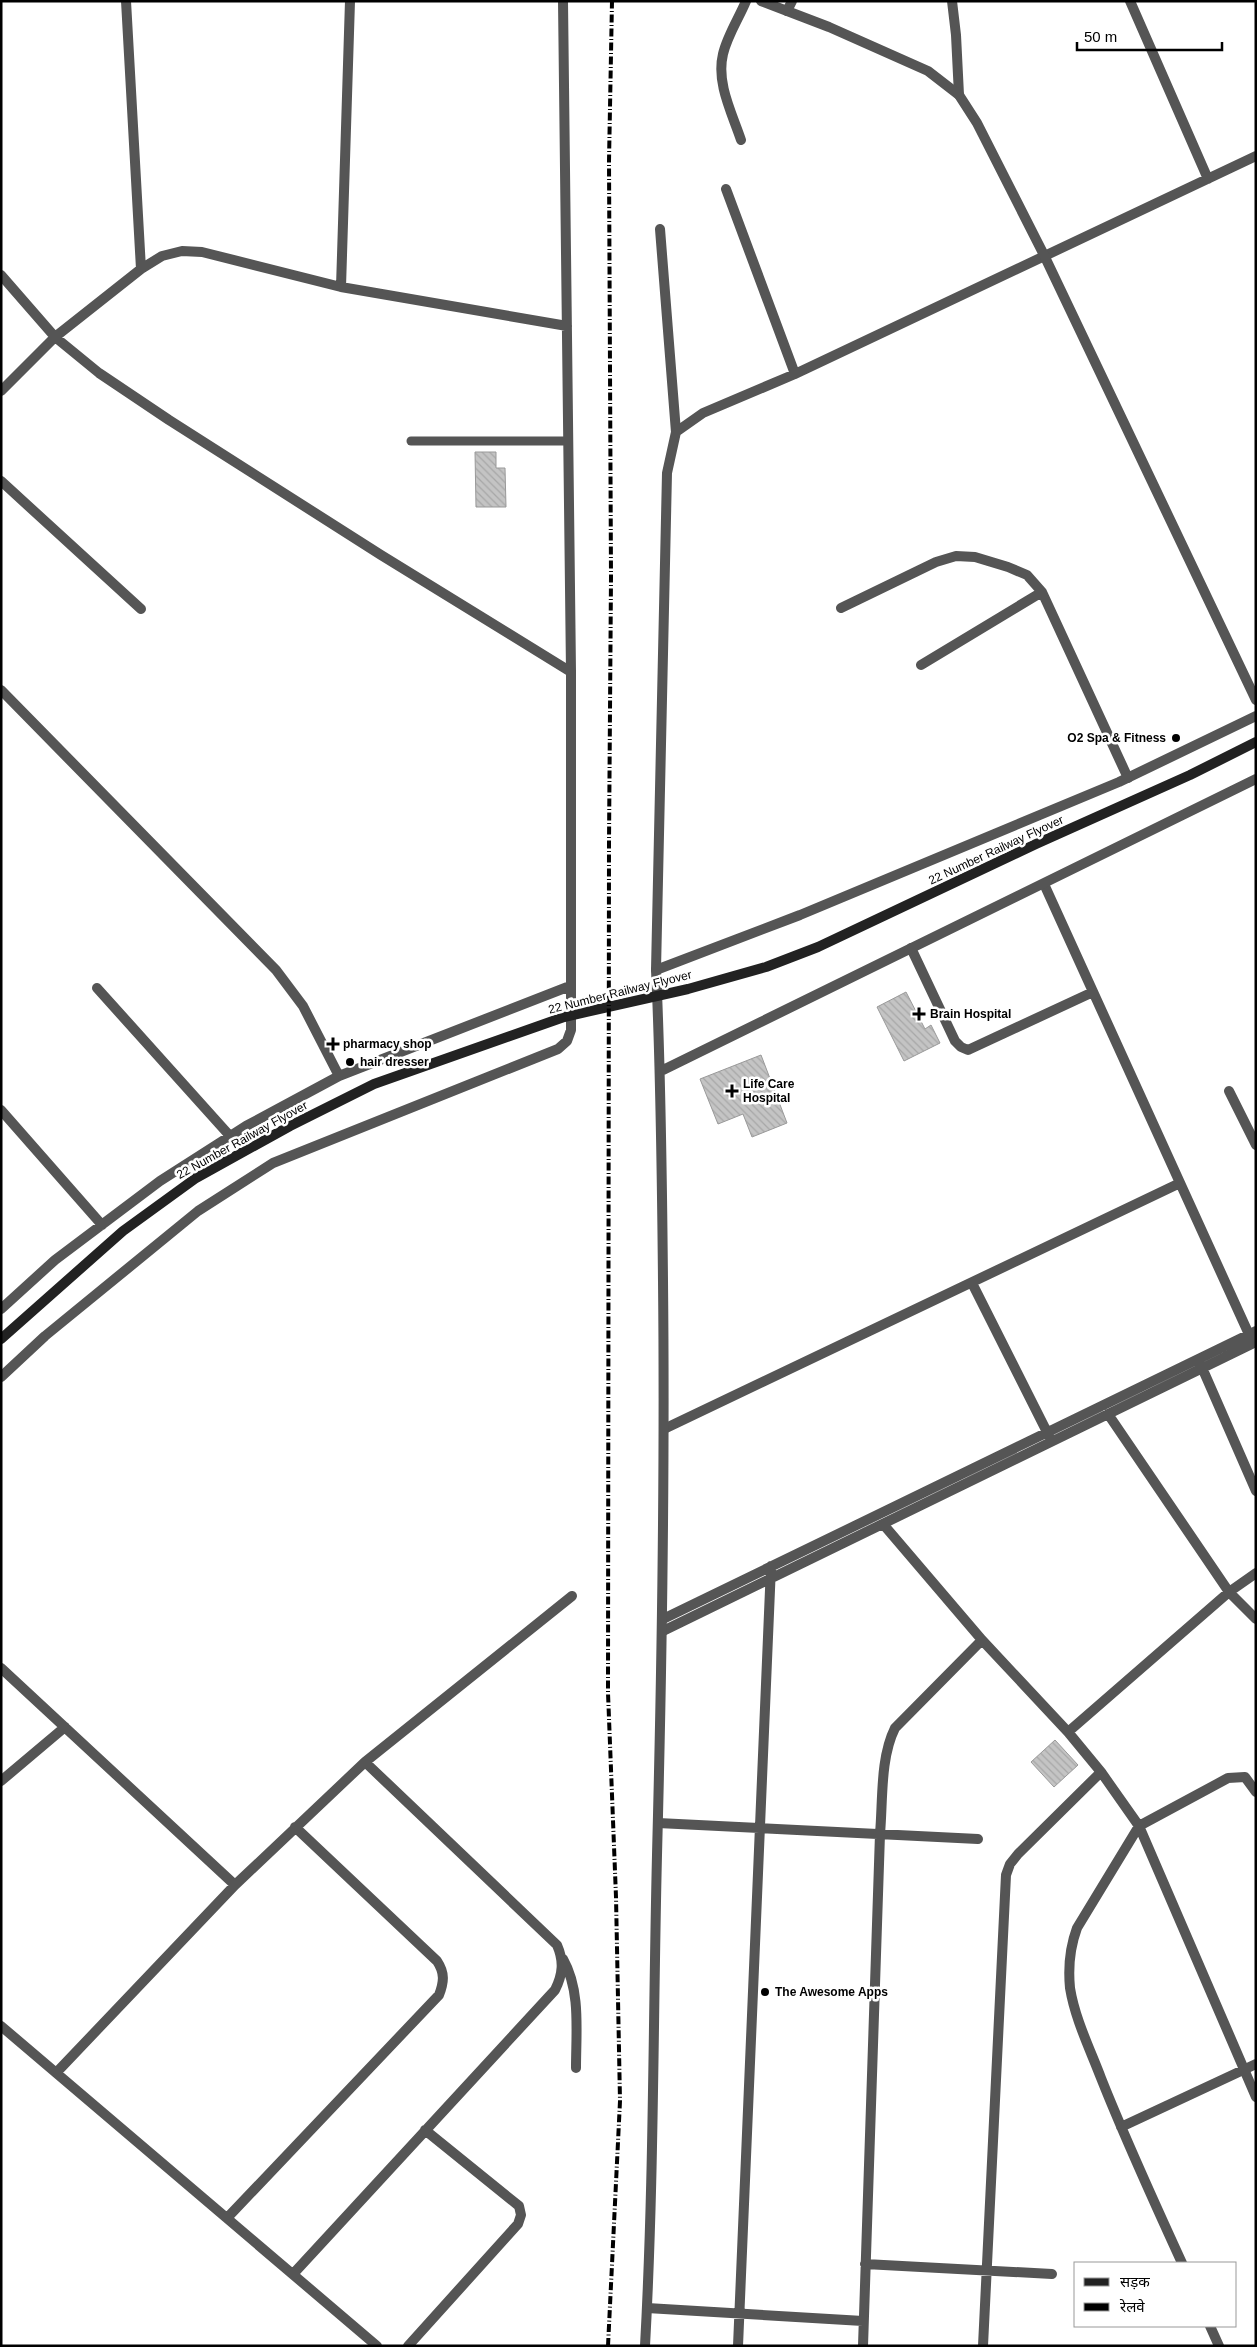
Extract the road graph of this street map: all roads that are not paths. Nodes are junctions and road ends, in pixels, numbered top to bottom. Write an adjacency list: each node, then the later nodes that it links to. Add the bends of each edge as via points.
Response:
1 (126, 1): 17 (street)
2 (350, 1): 19 (street)
3 (563, 1): 20 (street)
4 (746, 1): 11 (street, via 723,52 720,68 722,84)
5 (761, 1): 9 (street)
6 (792, 1): 9 (street)
7 (952, 1): 10 (street)
8 (1130, 1): 13 (street)
9 (787, 11): 10 (street, via 928,71)
10 (959, 95): 16 (street, via 977,123)
11 (742, 140)
12 (1256, 156): 13 (street)
13 (1208, 179): 16 (street)
14 (726, 189): 22 (street)
15 (660, 229): 24 (street)
16 (1044, 256): 22 (street); 34 (street)
17 (141, 269): 19 (street, via 162,256 182,251 202,252); 21 (street)
18 (1, 275): 21 (street)
19 (342, 287): 20 (street)
20 (567, 326): 26 (street)
21 (55, 337): 23 (street); 32 (street, via 99,373 169,420)
22 (795, 374): 24 (street, via 703,413)
23 (1, 391)
24 (676, 432): 41 (street, via 667,473)
25 (411, 441): 26 (lane)
26 (568, 441): 32 (street)
27 (1, 480): 30 (street)
28 (1042, 592): 29 (street, via 1027,575 1008,566 975,557 956,556 936,562); 31 (street); 37 (street)
29 (841, 608)
30 (141, 609)
31 (921, 664)
32 (571, 672): 42 (street)
33 (1, 690): 46 (street, via 276,970 303,1006)
34 (1256, 700)
35 (1256, 716): 37 (street)
36 (1256, 742): 56 (main road, 22 Number Railway Flyover, via 818,947 766,967 564,1017 374,1084 196,1178 123,1231)
37 (1128, 778): 41 (street, via 800,915)
38 (1256, 780): 39 (street)
39 (1044, 884): 40 (street); 44 (street)
40 (911, 948): 44 (street, via 954,1041 968,1050); 45 (street)
41 (656, 970): 45 (street)
42 (570, 986): 46 (street); 58 (street, via 571,1030 567,1041 558,1049 273,1163 198,1211 44,1336)
43 (97, 988): 49 (street)
44 (1093, 992): 51 (street)
45 (661, 1071): 60 (street)
46 (339, 1076): 49 (street)
47 (1229, 1091): 50 (street)
48 (1, 1110): 52 (street)
49 (230, 1136): 52 (street, via 160,1181)
50 (1256, 1145)
51 (1180, 1183): 53 (street); 55 (street)
52 (102, 1224): 54 (street, via 55,1260)
53 (972, 1283): 60 (street); 61 (street)
54 (1, 1309)
55 (1253, 1338): 57 (street)
56 (1, 1339)
57 (1200, 1364): 59 (street); 61 (street); 63 (street)
58 (1, 1377)
59 (1108, 1414): 62 (street); 67 (street)
60 (664, 1429): 69 (street)
61 (1046, 1431): 62 (street); 65 (street)
62 (1052, 1442): 64 (street)
63 (1256, 1491)
64 (883, 1524): 65 (street); 72 (street)
65 (771, 1572): 69 (street); 71 (street); 83 (street)
66 (1256, 1573): 67 (street)
67 (1229, 1592): 70 (street); 75 (street)
68 (572, 1596): 76 (street)
69 (663, 1619): 71 (street)
70 (1256, 1619)
71 (663, 1631): 80 (street)
72 (982, 1640): 75 (street); 84 (street, via 890,1738)
73 (1, 1668): 74 (street)
74 (65, 1727): 78 (street); 86 (street)
75 (1068, 1732): 77 (street)
76 (365, 1762): 82 (street); 87 (street, via 557,1945)
77 (1100, 1772): 81 (street); 99 (street, via 1018,1854 1006,1875)
78 (1, 1781)
79 (1256, 1792): 81 (street, via 1245,1777 1228,1778)
80 (658, 1823): 83 (street); 102 (street)
81 (1139, 1826): 91 (street); 94 (street, via 1077,1928 1069,1966 1076,2016)
82 (295, 1827): 86 (street); 96 (street, via 437,1961 443,1970 444,1984 438,1996)
83 (761, 1828): 84 (street); 103 (street)
84 (880, 1834): 85 (street); 98 (street)
85 (978, 1839)
86 (235, 1885): 92 (street)
87 (562, 1956): 90 (street, via 575,1990); 95 (street, via 562,1976 555,1990)
88 (1, 2026): 92 (street)
89 (1256, 2064): 91 (street)
90 (576, 2068)
91 (1244, 2070): 93 (street); 94 (street)
92 (56, 2072): 96 (street)
93 (1256, 2097)
94 (1121, 2127): 97 (street)
95 (425, 2130): 100 (street); 107 (street, via 519,2206 521,2216 518,2224)
96 (228, 2217): 100 (street)
97 (1182, 2262)
98 (866, 2264): 99 (street); 104 (street)
99 (987, 2270): 101 (street); 111 (street)
100 (294, 2273): 106 (street)
101 (1052, 2274)
102 (647, 2308): 103 (street); 108 (street)
103 (740, 2315): 104 (street); 109 (street)
104 (864, 2321): 110 (street)
105 (1210, 2327): 112 (street)
106 (378, 2346)
107 (408, 2346)
108 (644, 2346)
109 (738, 2346)
110 (863, 2346)
111 (984, 2346)
112 (1219, 2346)

